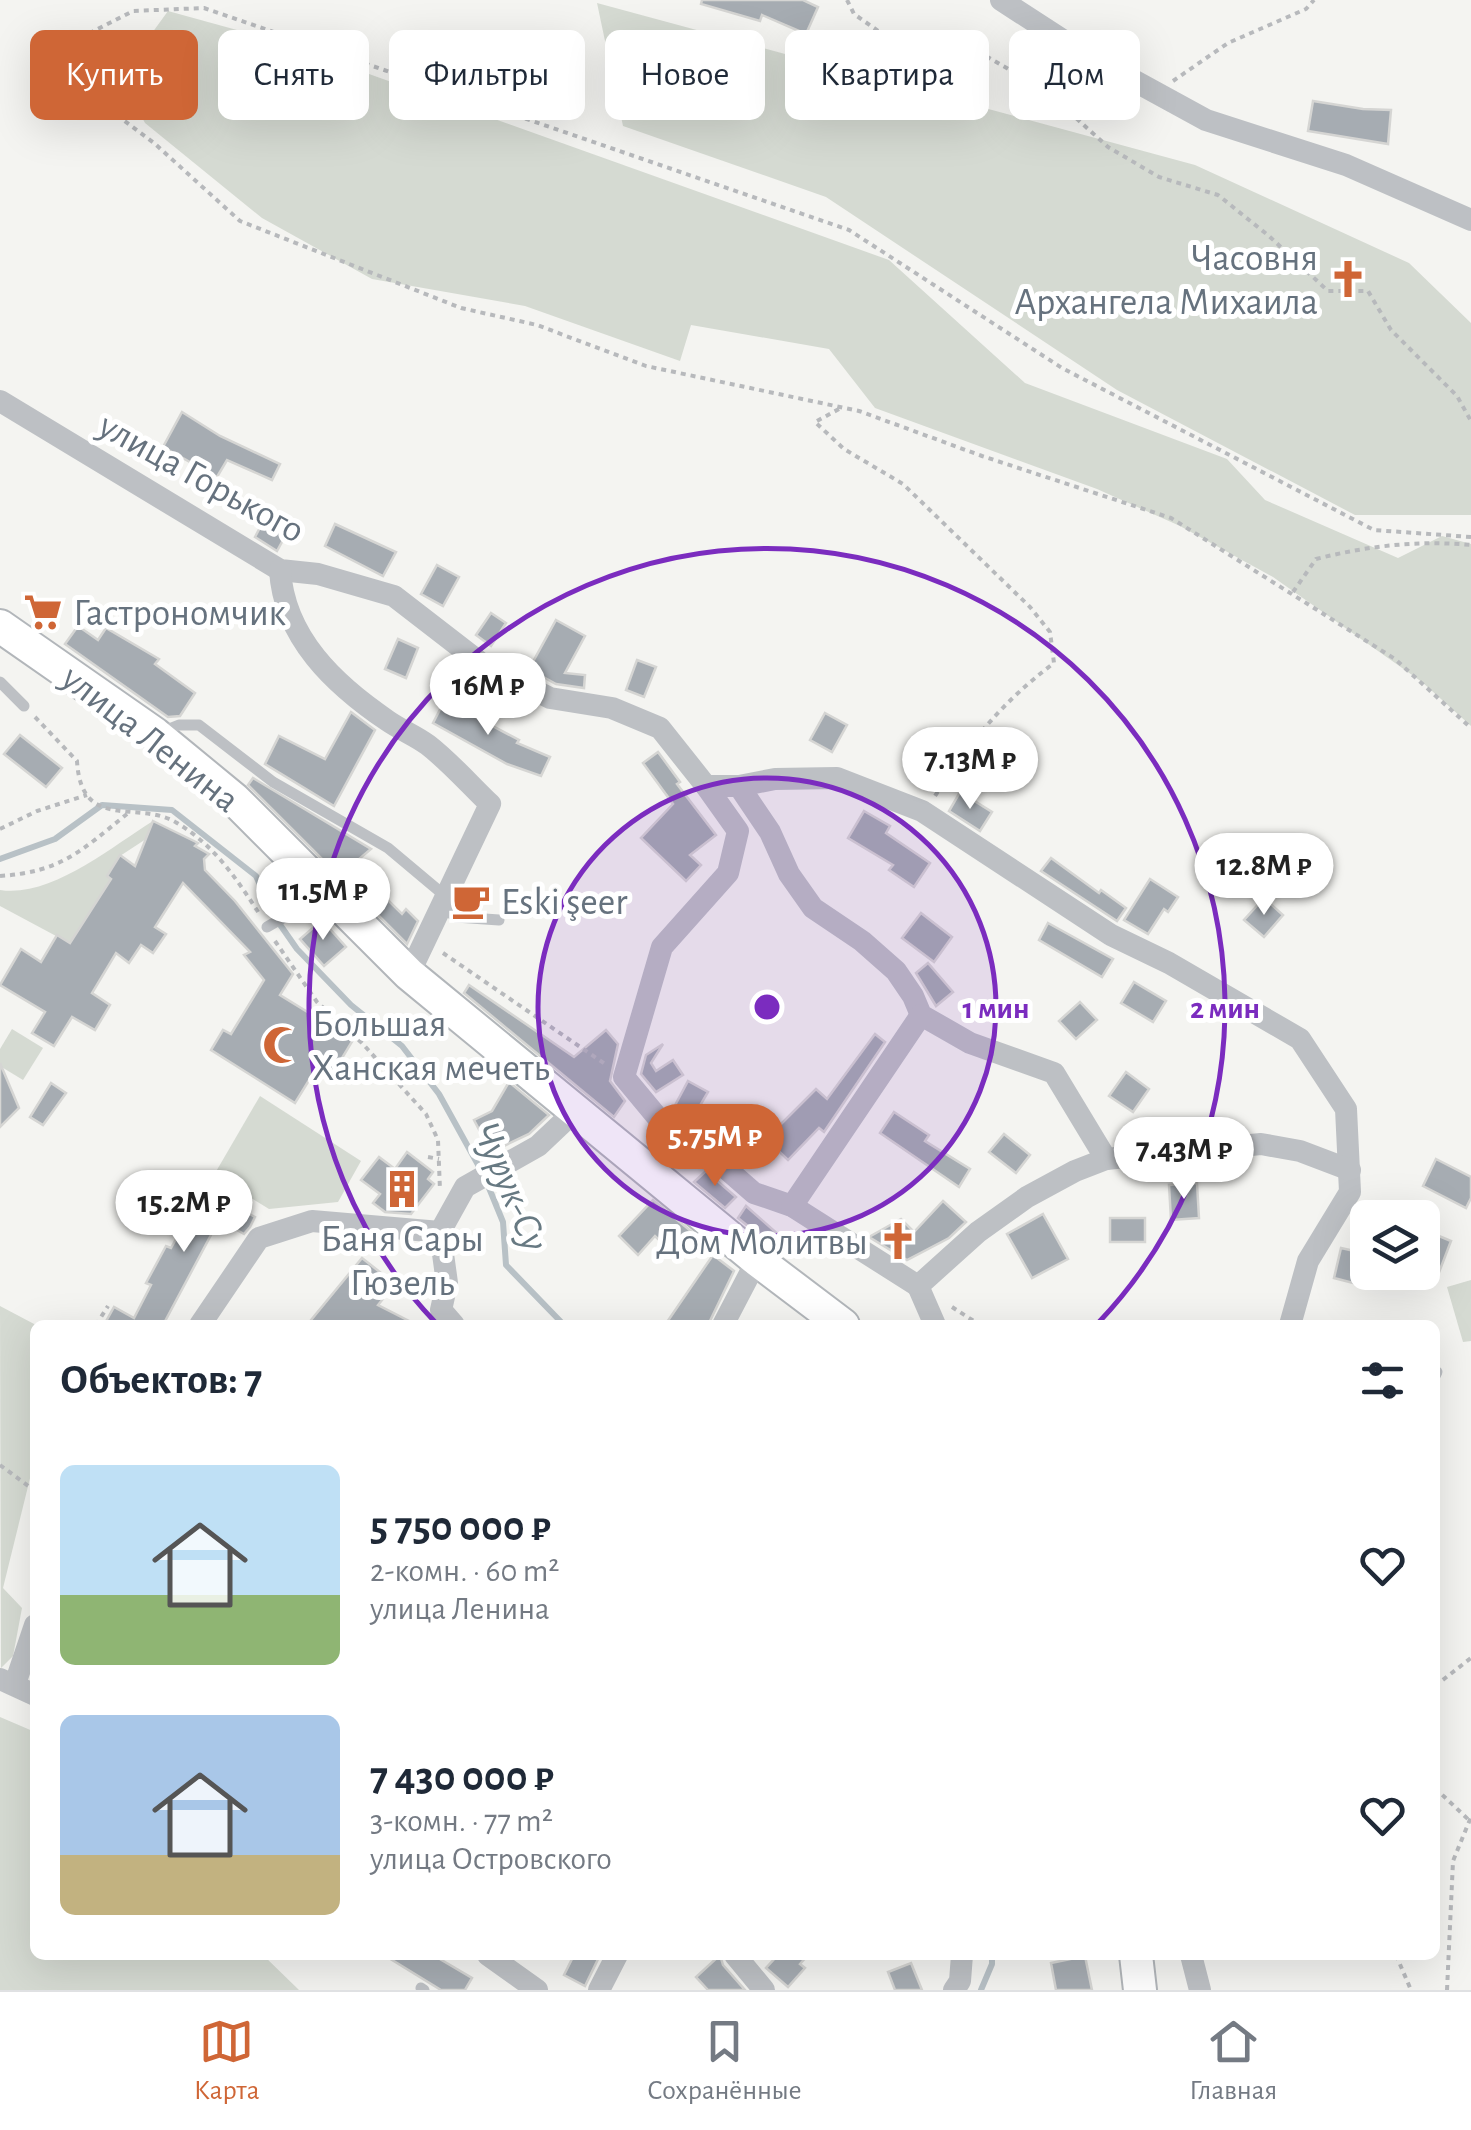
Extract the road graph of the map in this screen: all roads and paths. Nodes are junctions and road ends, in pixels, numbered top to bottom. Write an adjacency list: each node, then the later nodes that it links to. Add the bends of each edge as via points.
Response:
1 (847, 0): 8 (path, via 854,14 891,40 928,36 977,51 1045,90 1108,147 1159,176 1218,194 1328,291 1368,291 1391,330 1457,396)
2 (1001, 0): 4 (street)
3 (1314, 0): 4 (path, via 1228,43)
4 (1157, 93): 5 (street, via 1206,120 1346,165)
5 (1471, 220)
6 (0, 401): 11 (street, улица Горького)
7 (842, 408): 9 (path, via 646,366 536,326 461,308 240,221 98,101 81,66 92,32 133,11 204,8 849,230 1062,368 1374,530); 12 (path, via 1171,518); 21 (path, via 815,422 903,484 1050,632 1054,662 972,740)
8 (1471, 420)
9 (1471, 538)
10 (1471, 545): 12 (path, via 1364,547 1316,560)
11 (280, 570): 18 (street, улица Горького, via 394,596 482,664 550,698 612,708 660,728); 26 (street, via 298,636 333,679 430,746 490,804)
12 (1294, 592): 16 (path, via 1395,659)
13 (0, 626): 17 (main road, улица Ленина)
14 (0, 682): 15 (lane)
15 (24, 706): 20 (path, via 77,761 78,783)
16 (1471, 728)
17 (155, 734): 25 (main road, улица Ленина, via 234,799); 26 (lane, via 199,725 273,782 388,848)
18 (706, 786): 19 (street); 32 (street, улица Горького, via 738,830 728,873 662,947)
19 (740, 786): 21 (street, via 837,778); 31 (street, via 812,908 896,971)
20 (87, 795): 22 (path); 23 (path)
21 (922, 811): 38 (street, via 1110,935 1300,1039 1346,1110)
22 (127, 814): 24 (path, via 62,864); 28 (path, via 174,820 208,847 232,871)
23 (0, 830)
24 (0, 876)
25 (327, 892): 28 (lane); 30 (main road, улица Ленина)
26 (444, 895): 27 (lane, via 456,917); 29 (street)
27 (499, 920)
28 (267, 927): 35 (path, via 317,1002 419,1104 438,1140)
29 (424, 940): 30 (street); 32 (path)
30 (409, 974): 33 (main road, улица Ленина)
31 (920, 1015): 36 (street, via 1054,1073); 40 (street)
32 (624, 1077): 37 (street, via 658,1118)
33 (576, 1110): 37 (main road, улица Ленина); 41 (street, via 538,1146 464,1187)
34 (428, 1157): 35 (path)
35 (439, 1159): 39 (path)
36 (1106, 1159): 38 (street, via 1260,1144); 43 (street, via 1027,1197)
37 (664, 1161): 40 (street, via 707,1152 754,1192); 42 (main road, улица Ленина)
38 (1350, 1170): 51 (street, via 1350,1192 1308,1261)
39 (440, 1190)
40 (792, 1206): 43 (street)
41 (440, 1232): 46 (street, via 312,1220 259,1238); 47 (street, via 447,1284)
42 (757, 1260): 48 (street); 49 (main road, улица Ленина)
43 (918, 1286): 50 (street)
44 (108, 1306): 45 (path)
45 (99, 1320)
46 (203, 1320)
47 (442, 1320)
48 (726, 1320)
49 (836, 1320)
50 (933, 1320)
51 (1291, 1320)
52 (0, 1466): 53 (path)
53 (30, 1488)
54 (30, 1642): 57 (street)
55 (1471, 1658): 56 (path)
56 (1440, 1682)
57 (17, 1686)
58 (1440, 1793): 59 (path)
59 (1470, 1820): 74 (path, via 1453,1861)
60 (495, 1960): 67 (street)
61 (614, 1960): 68 (street)
62 (738, 1960): 69 (street)
63 (962, 1960): 70 (street)
64 (1137, 1960): 71 (main road)
65 (1192, 1960): 72 (street)
66 (1398, 1960): 73 (path)
67 (537, 1990)
68 (598, 1990)
69 (764, 1990)
70 (954, 1990)
71 (1140, 1990)
72 (1200, 1990)
73 (1411, 1990)
74 (1447, 1990)

